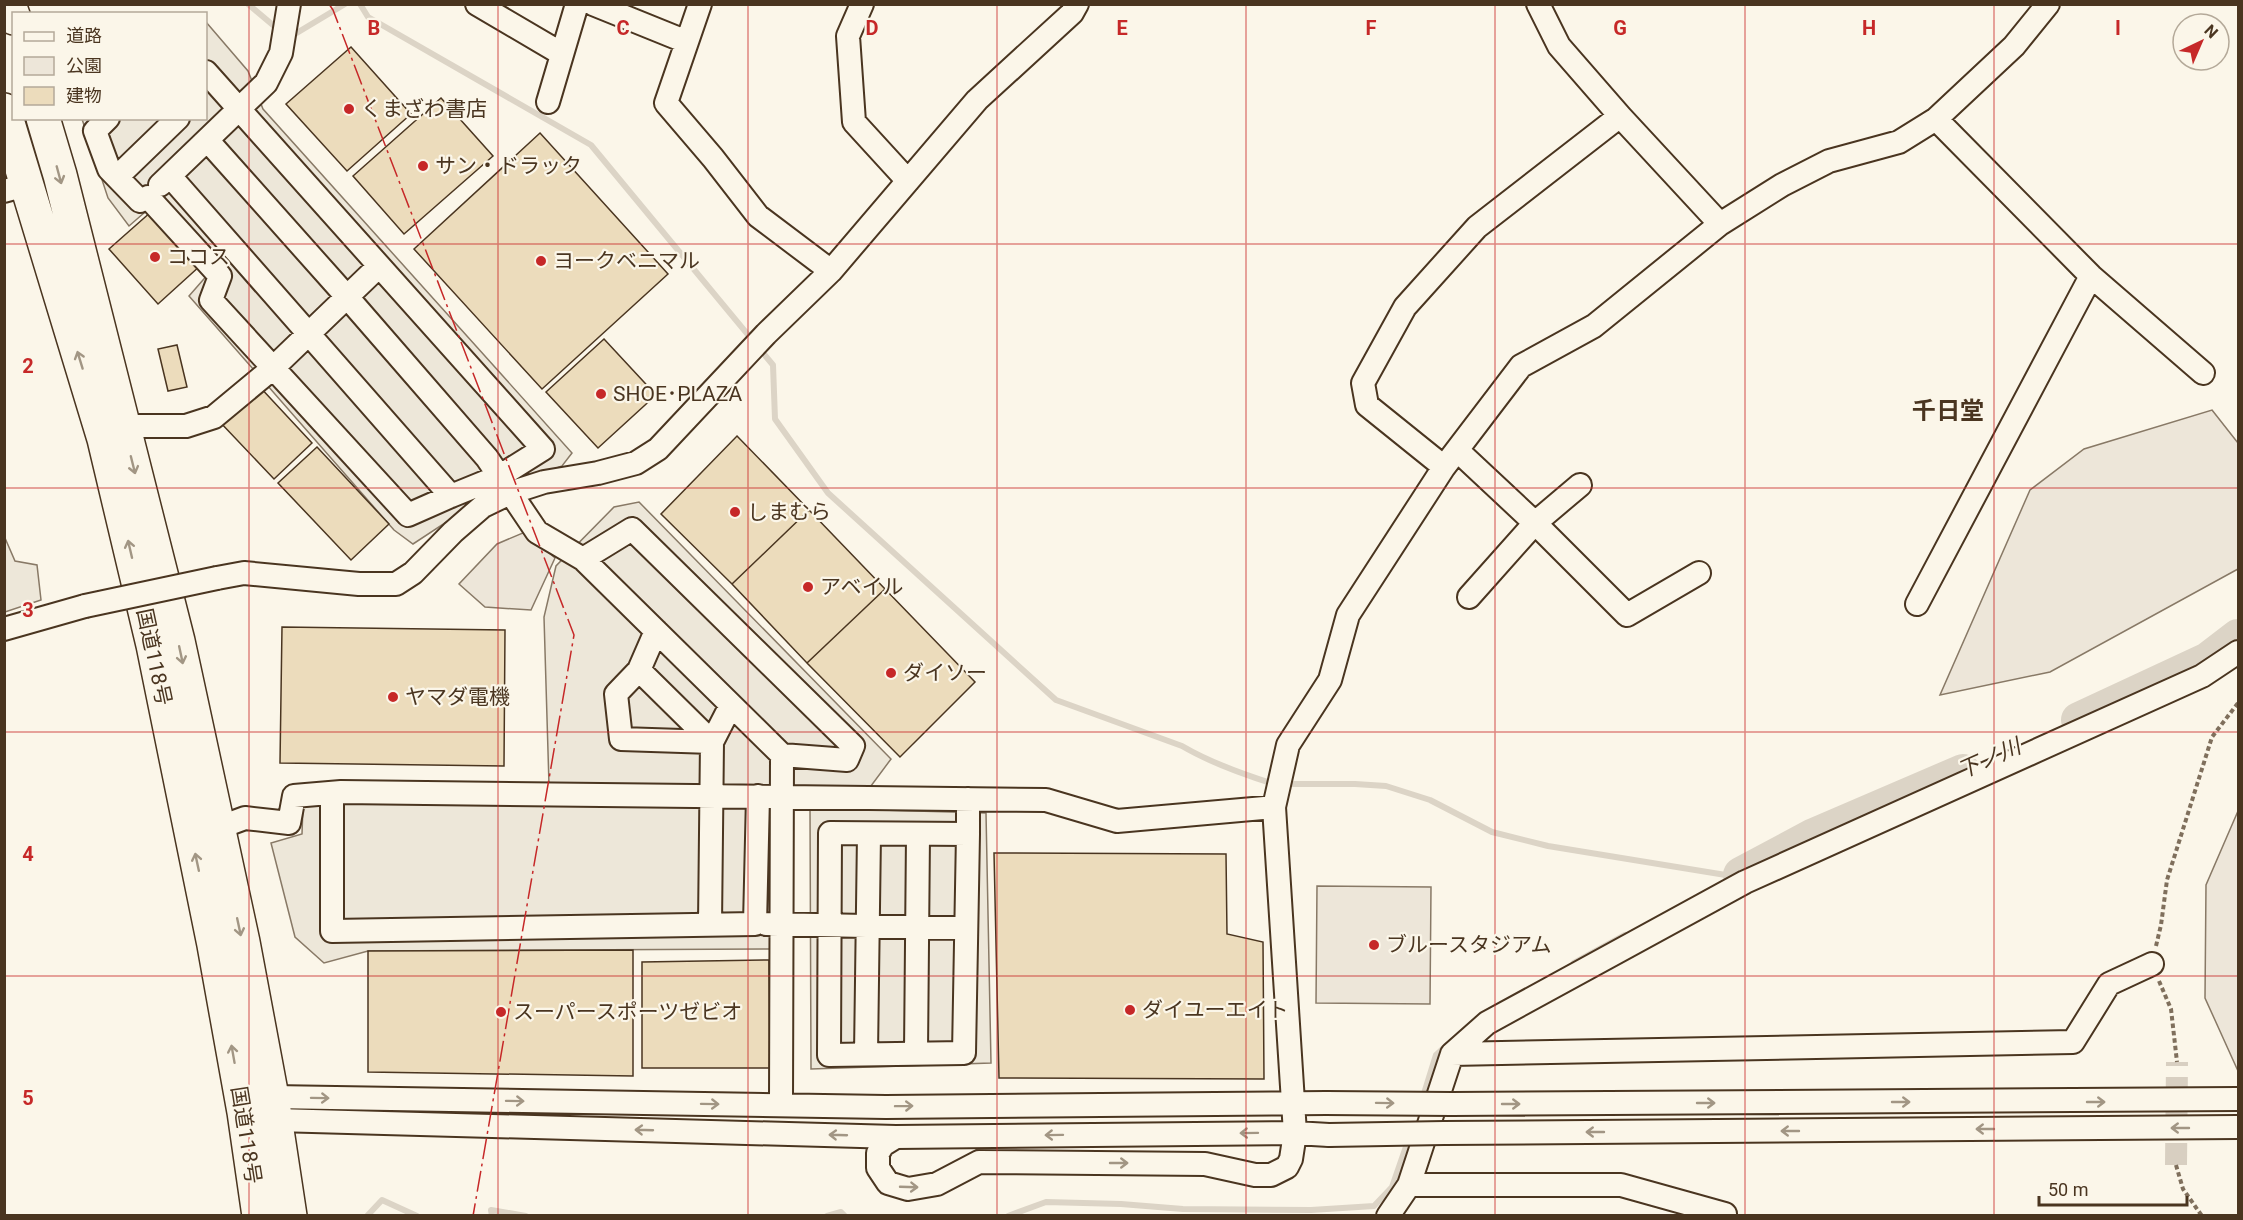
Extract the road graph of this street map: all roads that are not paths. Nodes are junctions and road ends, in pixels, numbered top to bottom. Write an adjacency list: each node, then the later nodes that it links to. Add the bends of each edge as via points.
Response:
1 (289, 4): 15 (street, via 281,53 266,83)
2 (477, 4): 11 (street)
3 (577, 4): 11 (street)
4 (593, 4): 10 (street)
5 (700, 4): 10 (street)
6 (862, 4): 24 (street, via 848,36 854,122)
7 (1077, 4): 24 (street, via 1072,13 977,100)
8 (1538, 4): 16 (street, via 1559,46)
9 (2048, 4): 17 (street, via 2014,46)
10 (687, 42): 29 (street, via 666,103 758,216)
11 (562, 54): 13 (street)
12 (209, 83): 15 (street)
13 (548, 102)
14 (4, 110): 25 (highway, 国道118号)
15 (238, 111): 21 (street); 28 (street)
16 (1620, 116): 27 (street); 36 (street, via 1477,227 1405,307 1362,383 1367,405)
17 (1936, 119): 27 (street, via 1899,142 1829,161); 30 (street)
18 (44, 120): 35 (highway, 国道118号, one-way to 35)
19 (106, 120): 23 (street, via 95,131 108,169)
20 (176, 120): 23 (street)
21 (208, 141): 22 (street); 31 (street)
22 (171, 176): 26 (street); 32 (street)
23 (117, 177): 26 (street, via 140,201)
24 (908, 181): 29 (street)
25 (15, 188): 77 (highway, 国道118号, one-way to 25, via 153,645 104,439)
26 (148, 197): 33 (street, via 220,276 211,300)
27 (1720, 224): 36 (street, via 1594,326 1521,366)
28 (378, 267): 31 (street); 37 (street, via 543,449)
29 (831, 271): 37 (street, via 658,449 636,463 598,473)
30 (2091, 276): 34 (street); 44 (street)
31 (348, 298): 32 (street); 37 (street, via 487,458)
32 (308, 334): 33 (street); 39 (street)
33 (273, 368): 35 (street, via 214,417 186,426); 39 (street, via 408,515)
34 (2203, 373)
35 (123, 426): 58 (highway, 国道118号, one-way to 58, via 178,641)
36 (1451, 459): 40 (street); 57 (street, via 1348,615 1330,680 1288,745)
37 (505, 485): 39 (street); 41 (street, via 537,532); 45 (street, bridge, via 413,573 396,584 244,573 85,606)
38 (1580, 485): 40 (street)
39 (450, 496)
40 (1535, 523): 42 (street, via 1628,615); 43 (street)
41 (583, 559): 46 (street); 51 (street, via 632,529 853,746 847,760)
42 (1699, 573)
43 (1469, 597)
44 (1917, 604)
45 (4, 629)
46 (656, 631): 48 (street); 49 (street)
47 (2238, 652): 72 (street, via 2202,676 1745,882 1487,1023)
48 (639, 670): 50 (street); 50 (street, via 616,694 621,739)
49 (731, 705): 50 (street); 51 (street)
50 (712, 742): 53 (street)
51 (782, 755): 55 (street)
52 (332, 793): 53 (street); 58 (street, via 294,796 289,823 246,818); 62 (street, via 332,931)
53 (712, 796): 54 (street); 62 (street)
54 (758, 796): 55 (street); 63 (street)
55 (782, 797): 56 (street); 64 (street)
56 (968, 799): 57 (street, via 1046,800 1118,821); 60 (street)
57 (1274, 807): 74 (street)
58 (218, 828): 76 (highway, 国道118号, one-way to 76)
59 (869, 834): 61 (street); 65 (street, via 830,832); 66 (street)
60 (968, 834): 61 (street); 68 (street)
61 (918, 835): 67 (street)
62 (710, 924): 63 (street)
63 (755, 924): 64 (street)
64 (781, 924): 65 (street); 75 (street)
65 (829, 925): 66 (street); 71 (street, via 829,1054)
66 (867, 926): 67 (street); 71 (street)
67 (917, 927): 68 (street); 70 (street)
68 (966, 928): 70 (street, via 964,1053)
69 (2152, 964): 72 (street, via 2109,984 2073,1042)
70 (916, 1052): 71 (street)
71 (866, 1054)
72 (1452, 1054): 81 (street)
73 (2238, 1099): 74 (street, one-way to 73, bridge)
74 (1293, 1102): 75 (street, one-way to 74); 79 (street)
75 (781, 1105): 76 (street, one-way to 75)
76 (274, 1109): 77 (street); 80 (street, one-way to 76); 83 (highway, 国道118号)
77 (244, 1112): 82 (highway, 国道118号)
78 (2238, 1127): 79 (street, one-way to 79, bridge)
79 (1295, 1133): 80 (street, one-way to 80); 80 (street, one-way to 79, via 883,1144 878,1153 878,1168 888,1183 908,1189 937,1184 979,1162 1205,1164 1271,1175 1287,1167)
80 (896, 1137)
81 (1409, 1185): 84 (street); 85 (street, via 1621,1185 1725,1214)
82 (259, 1215)
83 (290, 1215)
84 (1388, 1215)
85 (1722, 1215)

